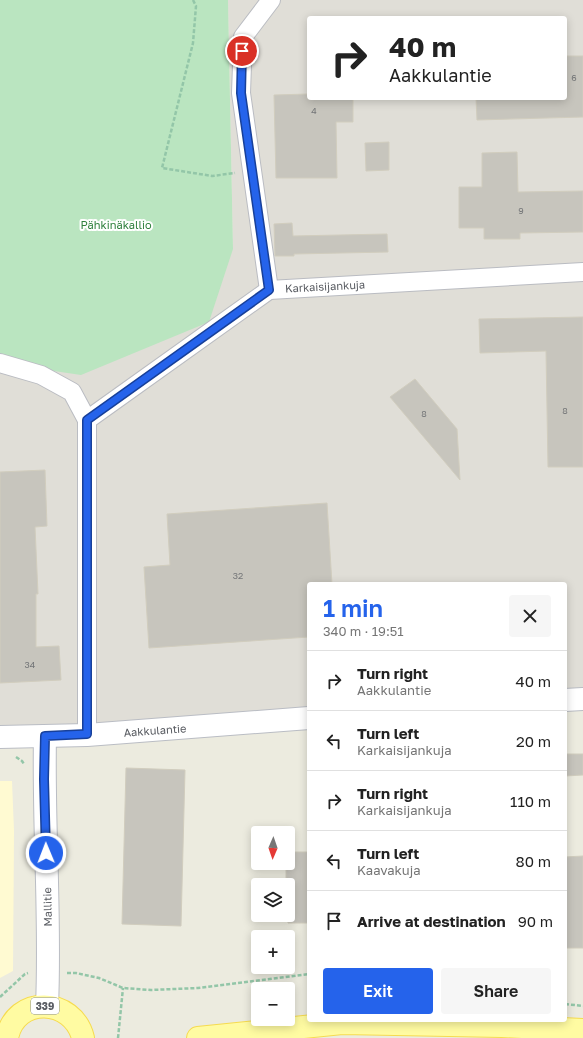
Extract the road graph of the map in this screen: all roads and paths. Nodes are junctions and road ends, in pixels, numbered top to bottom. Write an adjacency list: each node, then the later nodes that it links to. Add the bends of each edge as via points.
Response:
1 (193, 0): 3 (path, via 196,6 193,43 162,168 212,176)
2 (271, 0): 3 (street, via 243,37 241,93)
3 (252, 171): 5 (street)
4 (583, 272): 5 (street, Karkaisijankuja)
5 (269, 290): 7 (street, Karkaisijankuja)
6 (0, 363): 7 (street, via 41,375 72,392)
7 (87, 420): 11 (street)
8 (583, 699): 9 (street)
9 (567, 700)
10 (307, 718): 11 (street, Aakkulantie)
11 (87, 734): 12 (street, Aakkulantie)
12 (45, 736): 13 (street, Aakkulantie); 20 (street, Mallitie)
13 (0, 737)
14 (13, 755): 15 (path, via 22,761)
15 (26, 768)
16 (65, 973): 18 (path, via 99,978)
17 (307, 974): 18 (path, via 198,988)
18 (123, 988): 25 (path)
19 (567, 1004): 21 (path)
20 (47, 1006): 23 (main road, 339, via 32,1008 23,1013); 24 (main road, 339, via 62,1010 72,1017 79,1026)
21 (583, 1006)
22 (583, 1030): 26 (main road, via 342,1023)
23 (5, 1037)
24 (83, 1038)
25 (118, 1038)
26 (198, 1038)

